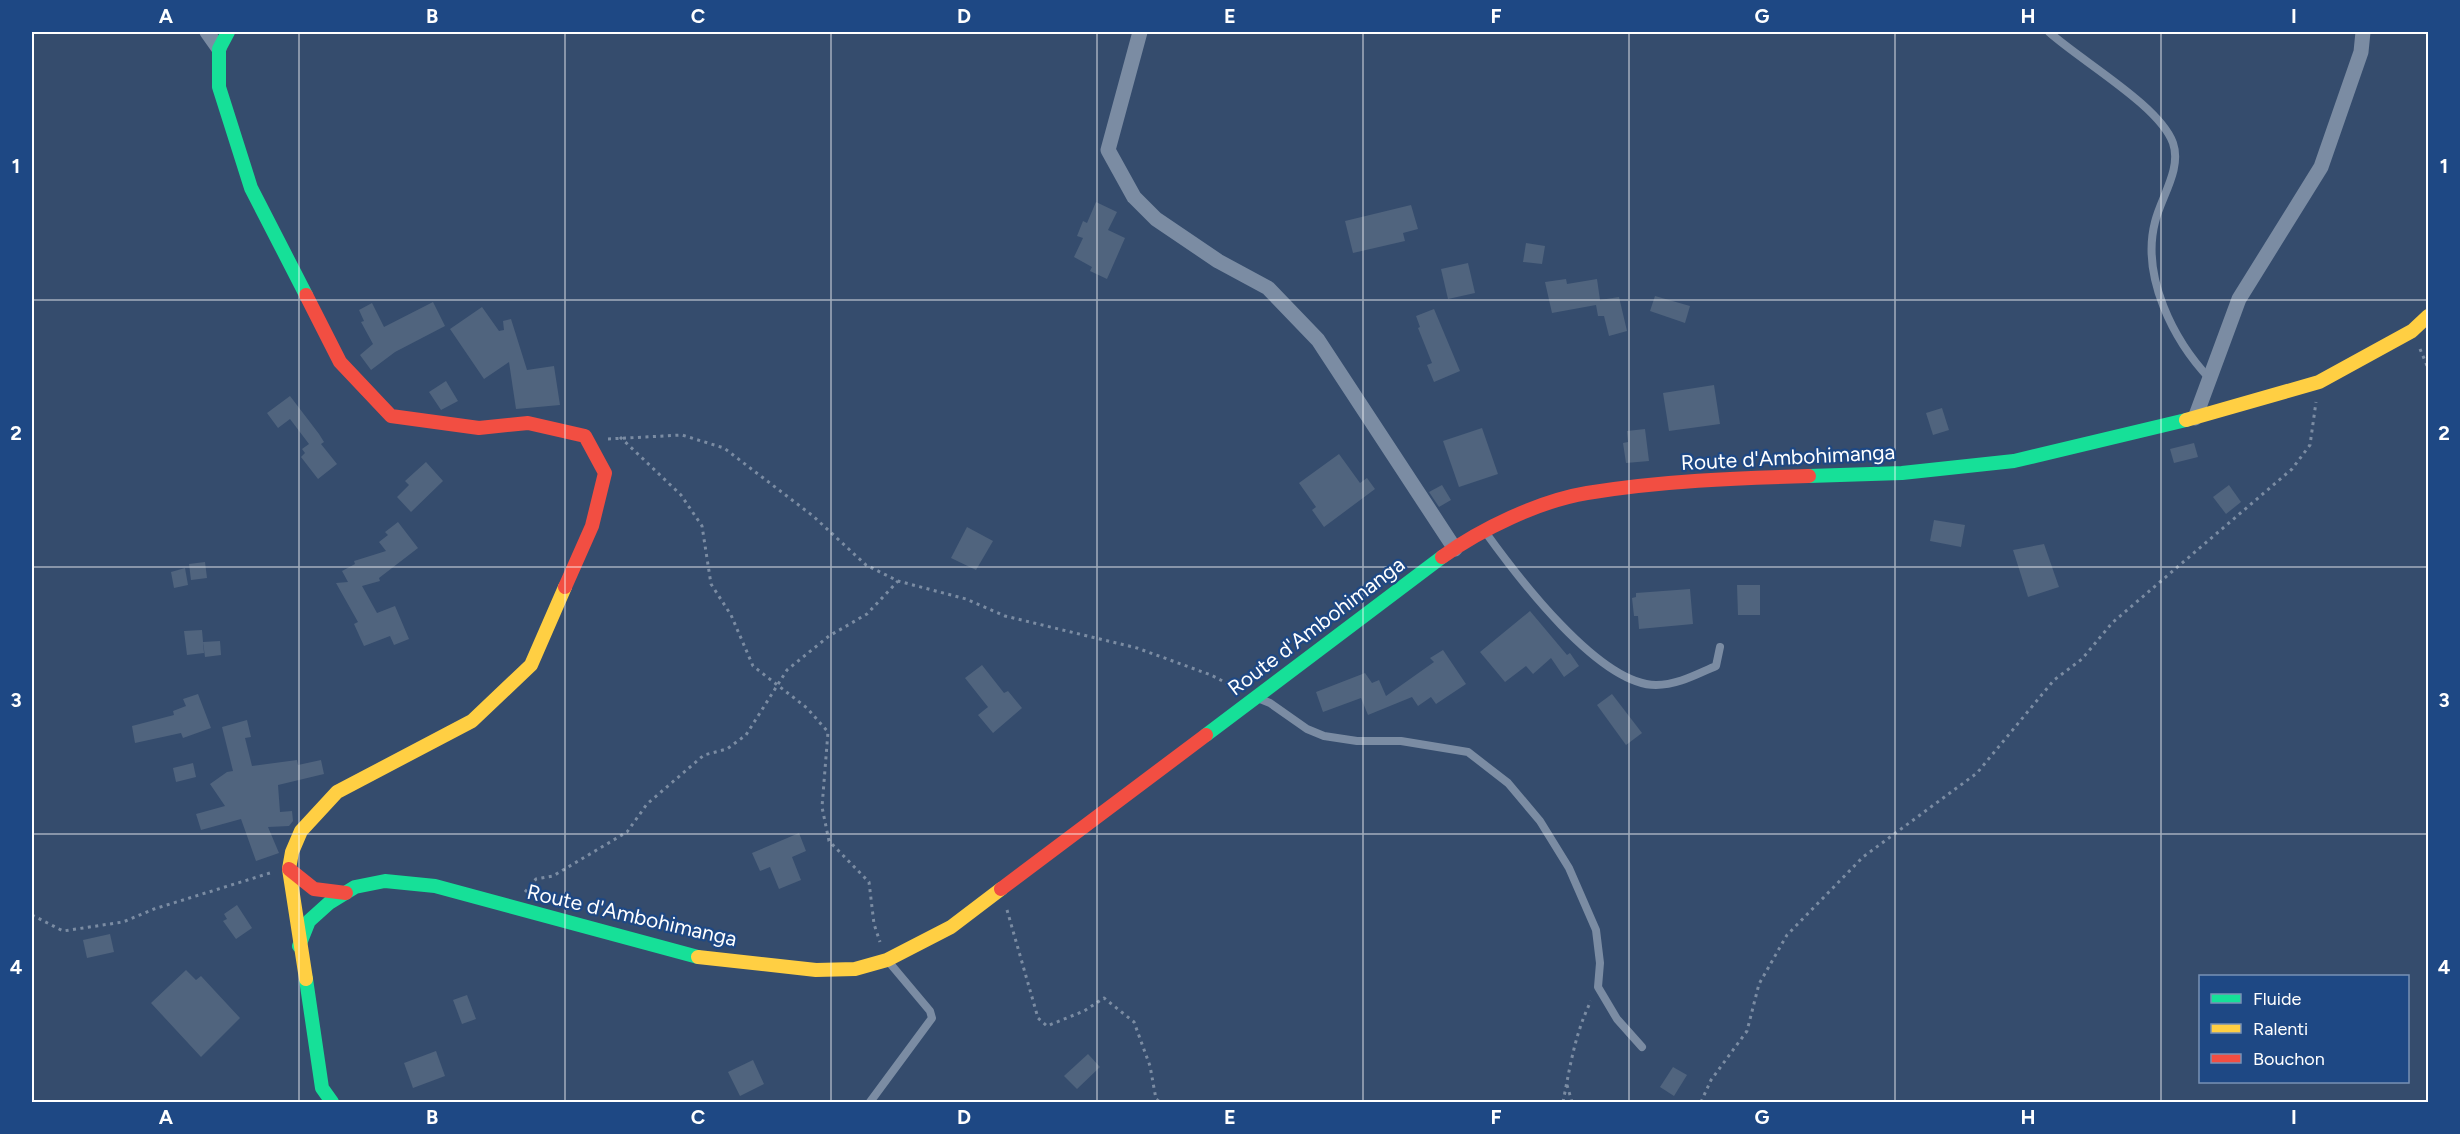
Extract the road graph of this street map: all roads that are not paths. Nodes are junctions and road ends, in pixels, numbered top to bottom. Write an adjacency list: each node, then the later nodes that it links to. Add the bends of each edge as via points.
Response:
1 (207, 32): 6 (street)
2 (228, 32): 6 (street)
3 (1140, 32): 11 (street, via 1108,150 1134,197 1156,219 1268,288 1318,340)
4 (2049, 32): 8 (lane, via 2153,112 2173,144 2176,158 2154,223 2153,278 2192,359)
5 (2363, 32): 8 (street, via 2361,52 2321,167 2239,299)
6 (219, 49): 14 (street, via 219,87 252,188 340,362 391,416 479,428 528,423 585,436 605,474 592,526 531,665 472,721 337,792 301,831)
7 (2428, 316): 9 (street, Route d'Ambohimanga, via 2412,331 2319,382)
8 (2211, 380): 9 (street)
9 (2195, 418): 10 (street, Route d'Ambohimanga, via 2014,461 1902,473 1728,478 1585,493 1513,516)
10 (1485, 532): 11 (street, Route d'Ambohimanga); 12 (lane, via 1512,569 1578,643 1627,679 1654,685 1677,683 1716,666)
11 (1455, 549): 13 (street, Route d'Ambohimanga)
12 (1720, 647)
13 (1255, 698): 17 (street, Route d'Ambohimanga, via 951,927); 18 (lane, via 1324,736 1401,741 1468,752 1508,783 1540,821 1569,868 1596,930 1598,987 1617,1019)
14 (289, 869): 15 (street, via 305,886 322,894); 16 (street)
15 (346, 893): 16 (street, Route d'Ambohimanga, via 309,921); 17 (street, Route d'Ambohimanga, via 355,887 385,881 435,886 711,960 816,970 855,969)
16 (299, 946): 19 (street, via 321,1088)
17 (887, 960): 20 (lane, via 932,1018)
18 (1642, 1047)
19 (332, 1102)
20 (870, 1102)

